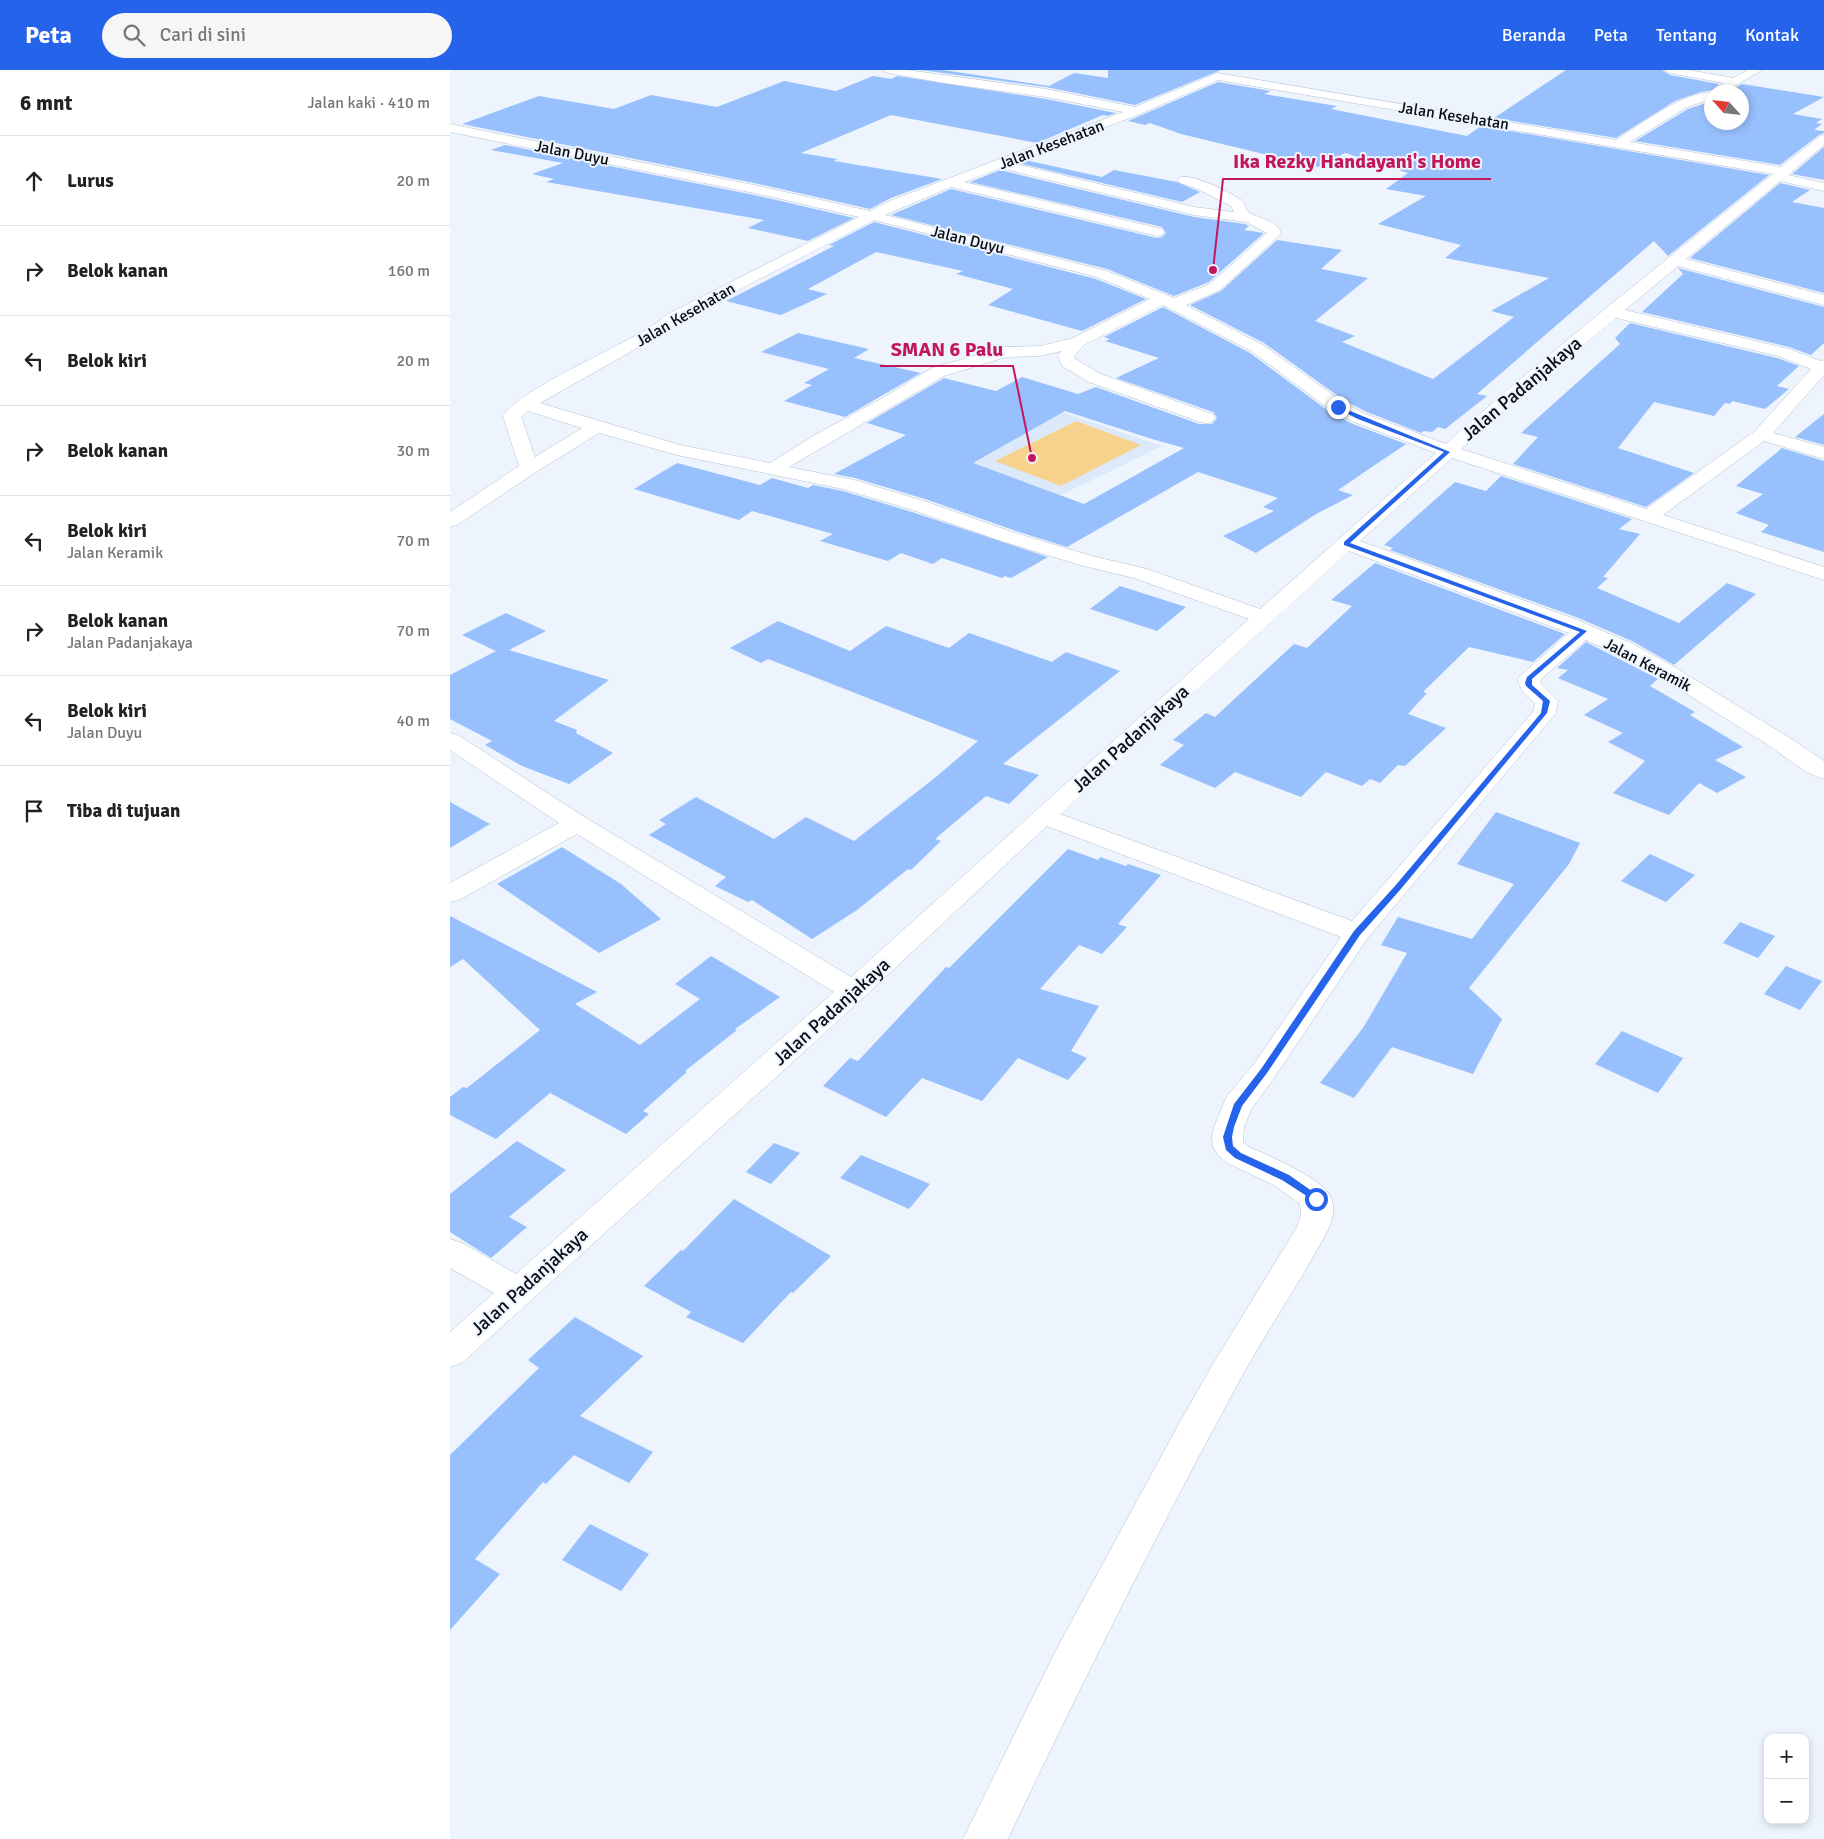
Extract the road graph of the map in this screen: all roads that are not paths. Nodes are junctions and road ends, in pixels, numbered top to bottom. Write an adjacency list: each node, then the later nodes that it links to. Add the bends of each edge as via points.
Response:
1 (888, 70): 9 (street, via 1052,94)
2 (1233, 70): 5 (street)
3 (1670, 70): 6 (street)
4 (1756, 70): 6 (street)
5 (1218, 76): 9 (street, Jalan Kesehatan); 12 (street, Jalan Kesehatan)
6 (1735, 82): 7 (street)
7 (1729, 85)
8 (1704, 97): 12 (street, via 1683,104)
9 (1136, 111): 13 (street, Jalan Kesehatan)
10 (450, 128): 18 (street, Jalan Duyu)
11 (1824, 139): 14 (street, Jalan Padanjakaya)
12 (1620, 143): 14 (street, Jalan Kesehatan)
13 (1000, 164): 16 (street, Jalan Kesehatan); 19 (street, via 1194,211)
14 (1782, 175): 17 (street, Jalan Kesehatan); 21 (street, Jalan Padanjakaya)
15 (1186, 180): 19 (street, via 1237,204 1240,212)
16 (951, 183): 18 (street, Jalan Kesehatan); 20 (street)
17 (1824, 187)
18 (873, 216): 23 (street, Jalan Duyu, via 1088,270); 27 (street, Jalan Kesehatan, via 682,313)
19 (1248, 218): 23 (street, via 1271,228 1273,236 1215,287)
20 (1157, 232)
21 (1676, 261): 22 (street); 24 (street, Jalan Padanjakaya)
22 (1824, 300)
23 (1169, 301): 25 (street); 31 (street, Jalan Duyu, via 1269,356 1346,412)
24 (1611, 312): 26 (street, via 1782,352); 31 (street, Jalan Padanjakaya)
25 (1078, 342): 28 (street, via 1066,356 1068,362 1077,368 1095,378); 34 (street, via 1040,351 1005,352 938,372)
26 (1823, 366): 30 (street)
27 (525, 404): 29 (street); 33 (street, via 512,416)
28 (1206, 418)
29 (596, 427): 33 (street); 34 (street, via 677,450)
30 (1761, 435): 32 (street); 35 (street)
31 (1448, 452): 35 (street, Jalan Duyu); 37 (street, Jalan Padanjakaya)
32 (1824, 453)
33 (528, 468): 36 (street)
34 (773, 470): 39 (street, via 847,484 1008,537 1140,574)
35 (1649, 516): 38 (street, Jalan Duyu)
36 (450, 521)
37 (1346, 544): 39 (street, Jalan Padanjakaya); 40 (street, Jalan Keramik)
38 (1824, 574)
39 (1265, 618): 43 (street, Jalan Padanjakaya)
40 (1584, 631): 42 (street, Jalan Keramik, via 1668,673); 46 (street, via 1529,678 1530,686 1547,701 1544,713)
41 (450, 740): 44 (street)
42 (1824, 771)
43 (1043, 816): 46 (street); 47 (street, Jalan Padanjakaya)
44 (577, 823): 45 (street); 47 (street)
45 (450, 894)
46 (1357, 933): 51 (street, via 1238,1104 1227,1137 1233,1152 1285,1178 1316,1199 1317,1215 1312,1230 1194,1431 1070,1664)
47 (853, 991): 49 (street, Jalan Padanjakaya)
48 (450, 1252): 49 (street)
49 (518, 1291): 50 (street, Jalan Padanjakaya)
50 (450, 1353)
51 (985, 1839)

